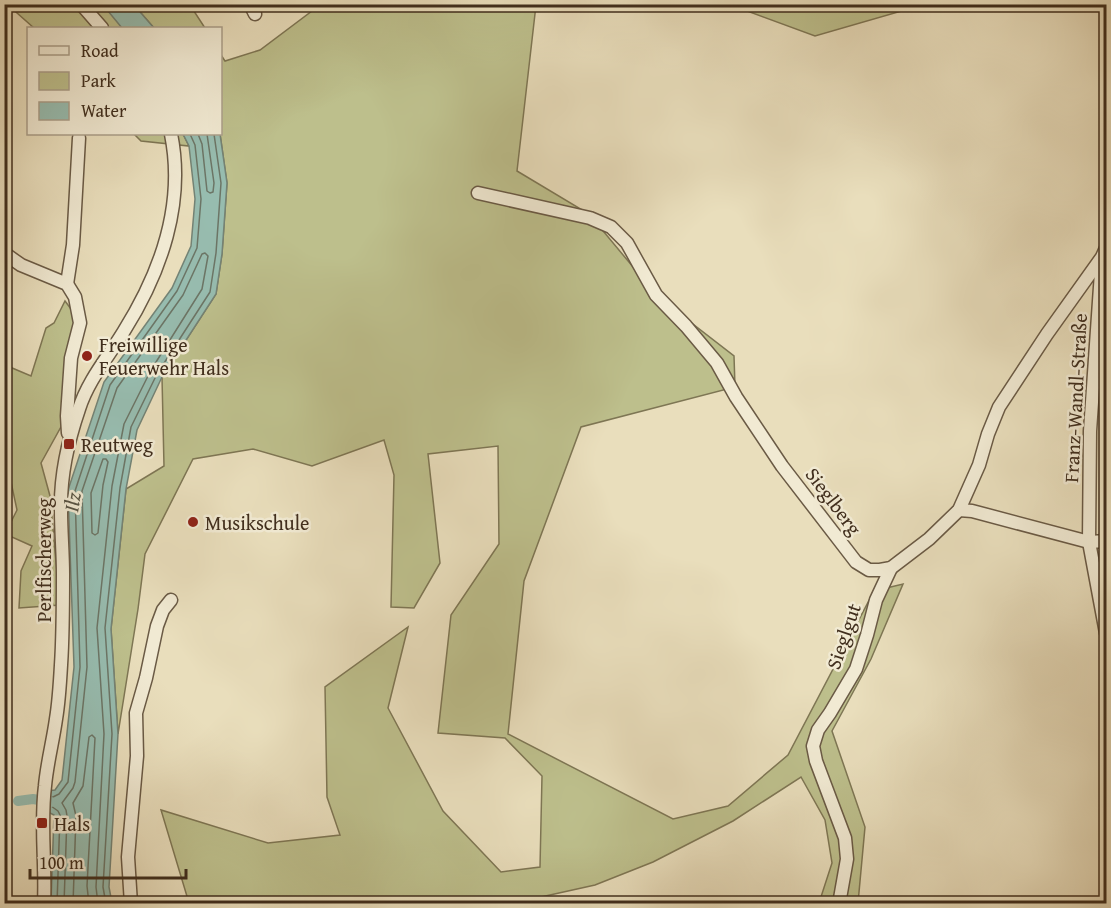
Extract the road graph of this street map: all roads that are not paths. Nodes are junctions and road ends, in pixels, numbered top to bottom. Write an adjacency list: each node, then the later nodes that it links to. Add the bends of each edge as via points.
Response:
1 (81, 4): 2 (street)
2 (101, 27)
3 (171, 135): 9 (street, Perlfischerweg, via 176,176 168,235 152,280 89,385)
4 (79, 138): 8 (street)
5 (478, 193): 13 (street, Sieglberg, via 590,218 611,227 627,243 656,295 717,363 782,466 856,562 869,570)
6 (4, 253): 8 (street, via 21,265)
7 (1104, 253): 10 (street, via 999,407); 12 (street, Franz-Wandl-Straße, via 1090,431)
8 (67, 284): 9 (street, via 75,297 80,323 71,358)
9 (69, 444): 16 (street, Perlfischerweg, via 61,508 61,665 42,824)
10 (959, 510): 12 (street); 13 (street)
11 (1107, 541): 12 (street)
12 (1089, 542): 15 (street, Franz-Wandl-Straße)
13 (891, 568): 18 (street, Sieglgut, via 876,600 856,669 818,730 813,746 845,838 847,859)
14 (171, 600): 17 (street, via 157,626 136,713 137,756 128,857)
15 (1107, 633)
16 (44, 903)
17 (131, 903)
18 (839, 903)

